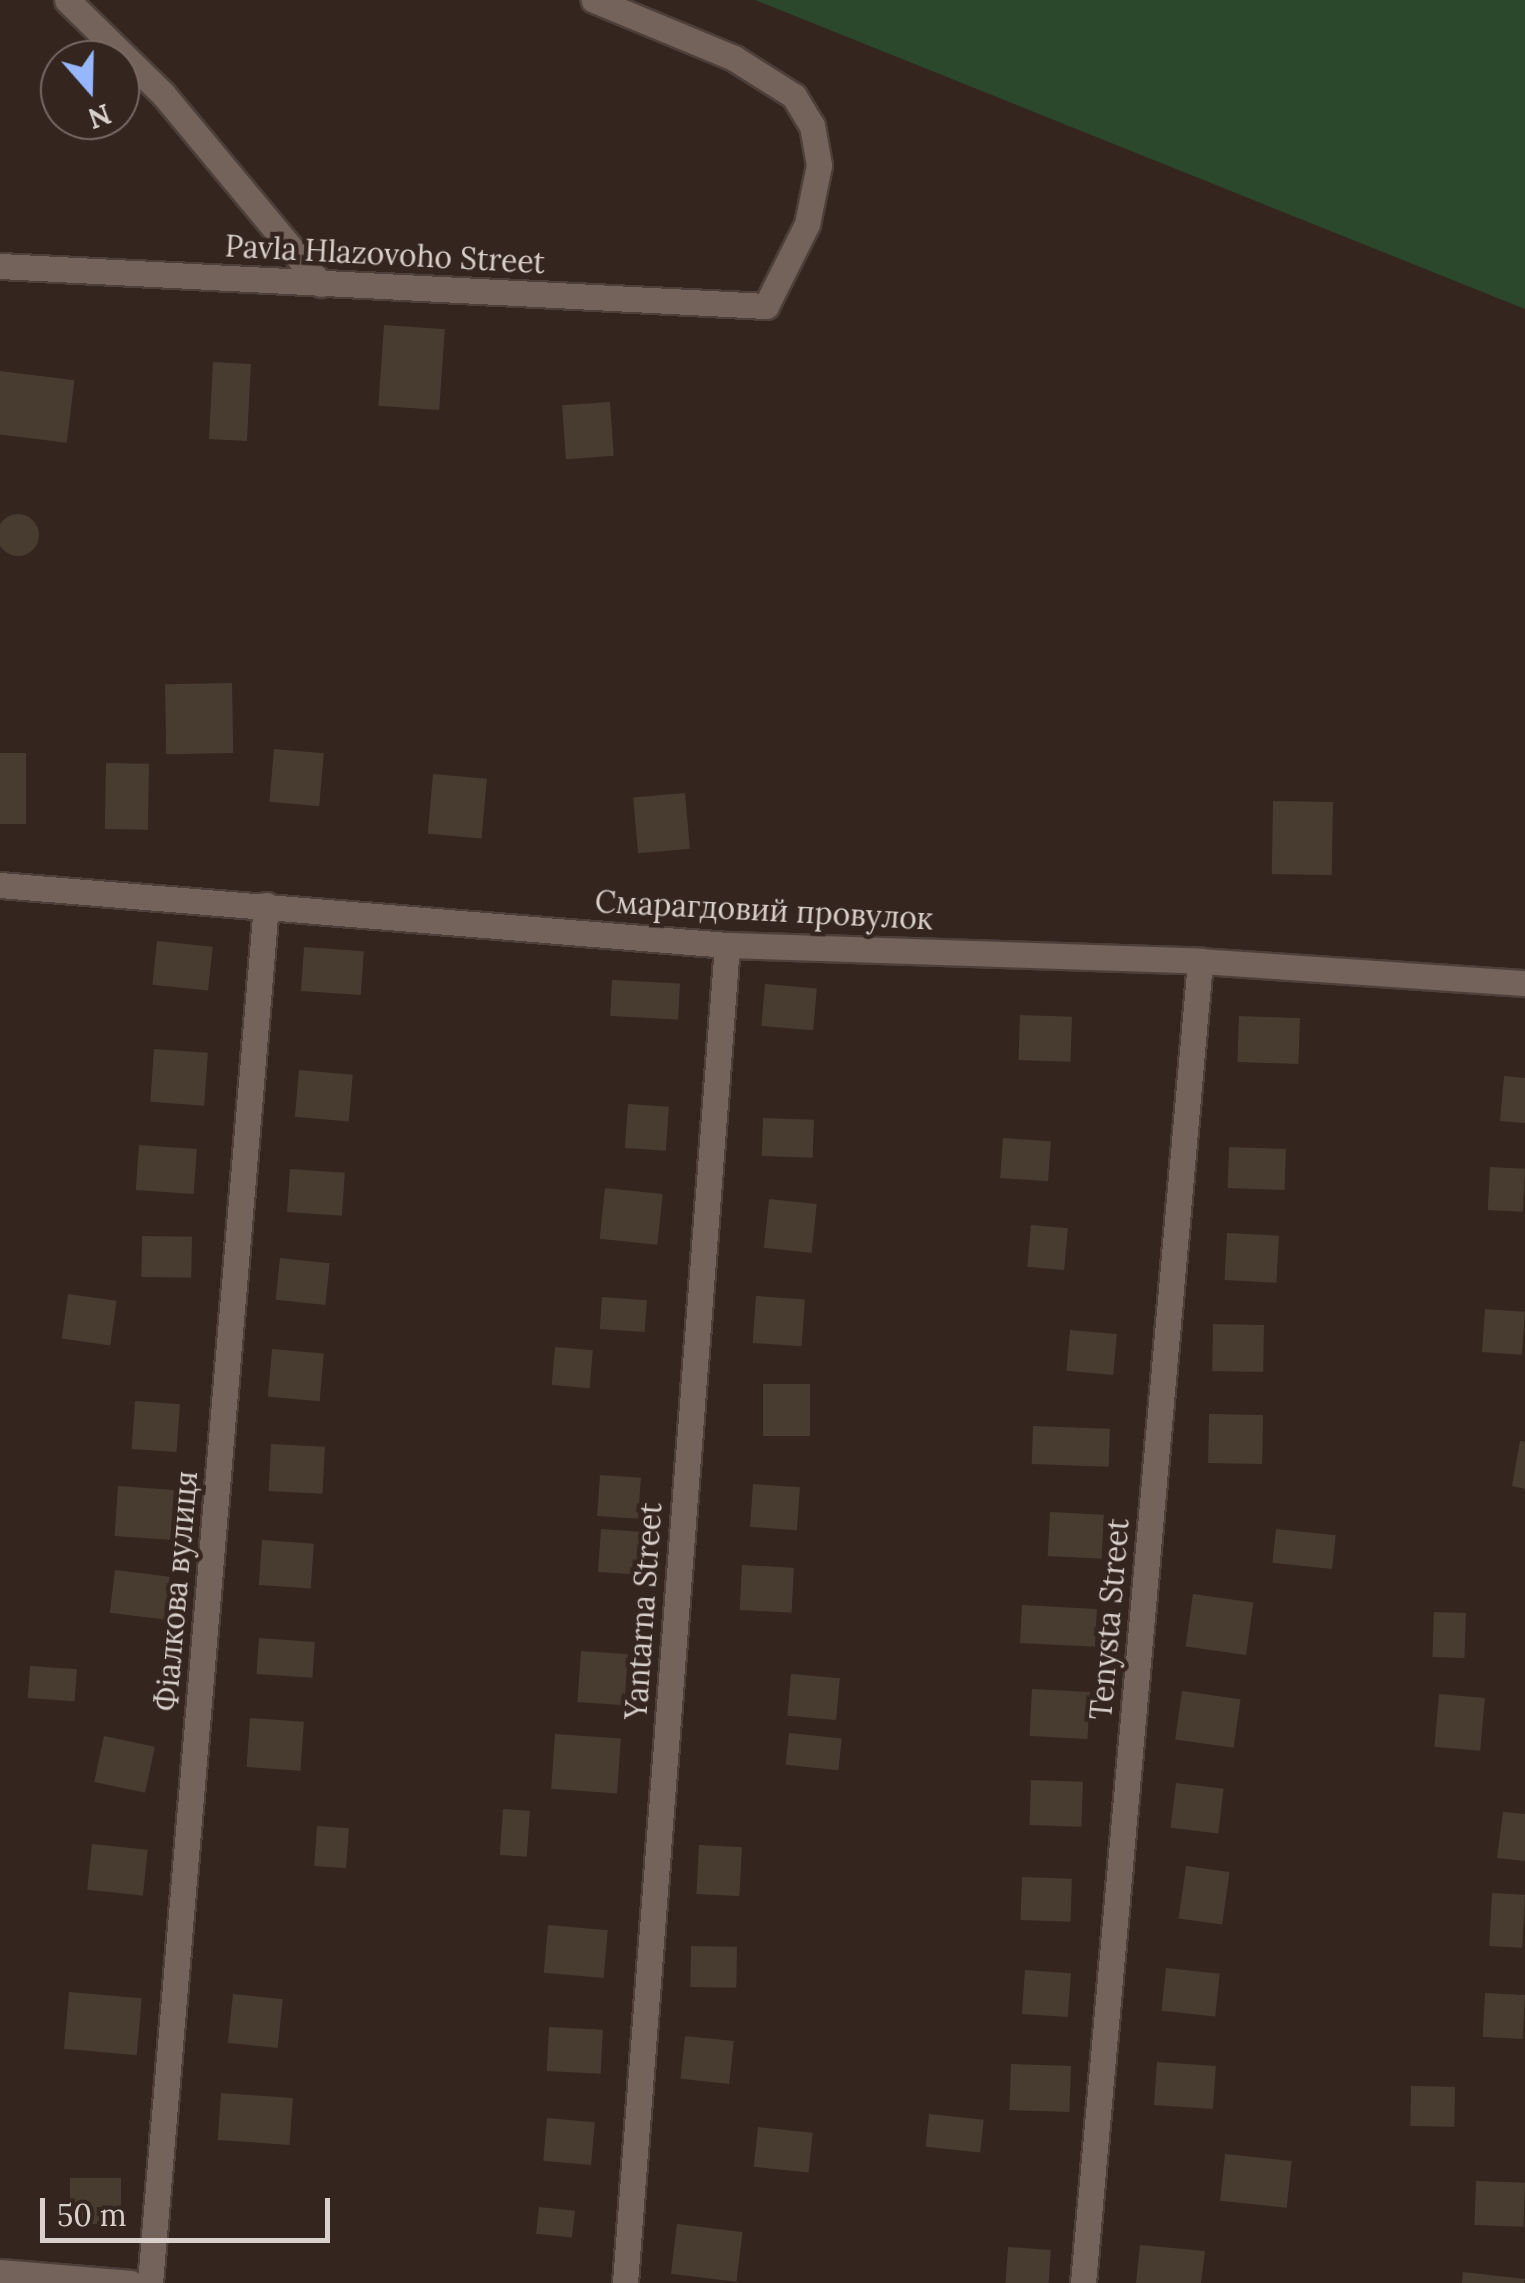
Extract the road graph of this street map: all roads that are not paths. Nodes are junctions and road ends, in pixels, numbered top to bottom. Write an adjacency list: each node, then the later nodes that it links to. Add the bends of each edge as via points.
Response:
1 (66, 0): 4 (street, via 163,94)
2 (594, 0): 4 (street, Pavla Hlazovoho Street, via 734,58 794,96 812,126 819,165 807,224 766,306)
3 (0, 266): 4 (street, Pavla Hlazovoho Street)
4 (321, 284)
5 (0, 884): 6 (street, Смарагдовий провулок)
6 (266, 905): 7 (street, Смарагдовий провулок); 12 (street, Фіалкова вулиця)
7 (727, 944): 8 (street, Смарагдовий провулок); 13 (street, Yantarna Street)
8 (1200, 961): 9 (street, Смарагдовий провулок); 14 (street, Tenysta Street)
9 (1525, 984)
10 (0, 2272): 11 (street)
11 (130, 2283)
12 (150, 2283)
13 (625, 2283)
14 (1083, 2283)

